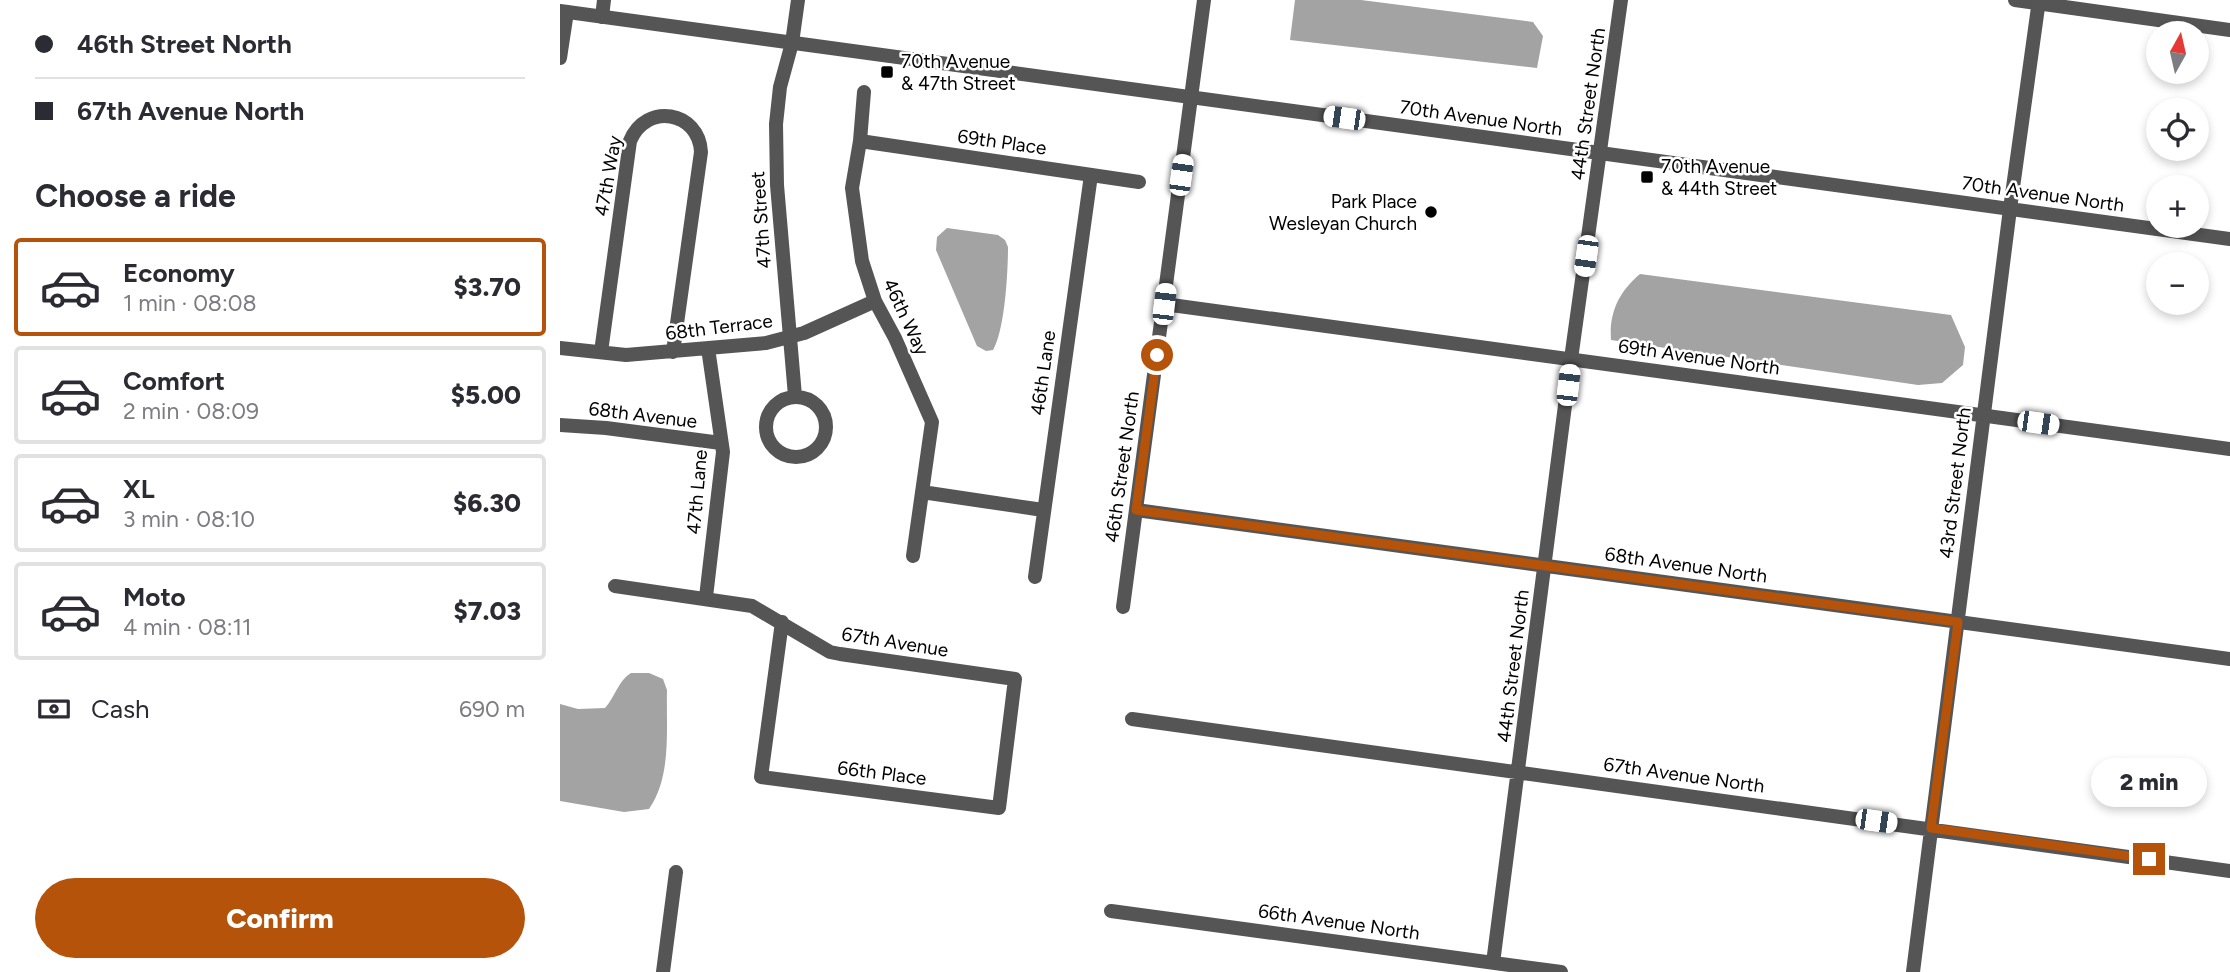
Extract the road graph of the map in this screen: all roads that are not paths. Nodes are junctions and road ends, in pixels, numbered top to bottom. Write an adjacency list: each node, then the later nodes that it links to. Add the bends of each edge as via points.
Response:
1 (604, 0): 8 (street)
2 (798, 0): 10 (street, 47th Street)
3 (1204, 0): 13 (street, 46th Street North)
4 (1622, 0): 15 (street, 44th Street North)
5 (2015, 0): 6 (street)
6 (2039, 1): 9 (street); 18 (street, 43rd Street North)
7 (563, 11): 8 (street, 70th Avenue North); 11 (street)
8 (602, 17): 10 (street, 70th Avenue North)
9 (2230, 30)
10 (792, 43): 13 (street, 70th Avenue North); 22 (street, 47th Street, via 776,124)
11 (560, 58)
12 (864, 92): 14 (street, 46th Way)
13 (1191, 97): 15 (street, 70th Avenue North); 21 (street, 46th Street North)
14 (860, 141): 16 (street, 69th Place); 20 (street, 46th Way, via 852,188 854,214)
15 (1601, 153): 18 (street, 70th Avenue North); 27 (street, 44th Street North)
16 (1091, 175): 17 (street, 69th Place); 34 (street, 46th Lane)
17 (1139, 182)
18 (2010, 209): 19 (street, 70th Avenue North); 29 (street, 43rd Street North)
19 (2230, 239)
20 (875, 300): 22 (street, 68th Terrace, via 833,322); 33 (street, 46th Way, via 932,422)
21 (1164, 304): 27 (street, 69th Avenue North); 35 (street, 46th Street North)
22 (789, 337): 24 (street, 68th Terrace); 28 (street, 47th Street)
23 (560, 348): 25 (street, 68th Terrace)
24 (708, 348): 26 (street, 68th Terrace); 31 (street, 47th Lane)
25 (601, 352): 26 (street, 68th Terrace); 26 (street, 47th Way, via 630,141 649,118 670,116 690,126 701,152)
26 (673, 352)
27 (1571, 359): 29 (street, 69th Avenue North); 37 (street, 44th Street North)
28 (795, 396): 28 (street, via 770,411 765,430 782,454 802,457 824,439 825,419 814,402)
29 (1983, 415): 32 (street, 69th Avenue North); 43 (street, 43rd Street North)
30 (560, 425): 31 (street, 68th Avenue)
31 (721, 443): 40 (street, 47th Lane)
32 (2230, 449)
33 (922, 492): 34 (street); 36 (street, 46th Way)
34 (1043, 510): 38 (street, 46th Lane)
35 (1136, 510): 37 (street, 68th Avenue North); 41 (street, 46th Street North)
36 (913, 556)
37 (1545, 565): 43 (street, 68th Avenue North); 46 (street, 44th Street North)
38 (1035, 578)
39 (615, 586): 40 (street, 67th Avenue)
40 (706, 597): 42 (street, 67th Avenue, via 752,606)
41 (1123, 607)
42 (782, 622): 47 (street, 67th Avenue, via 830,652 1015,679); 47 (street, 66th Place, via 761,777)
43 (1958, 622): 44 (street, 68th Avenue North); 48 (street, 43rd Street North)
44 (2230, 659)
45 (1132, 719): 46 (street, 67th Avenue North)
46 (1519, 772): 48 (street, 67th Avenue North); 52 (street, 44th Street North)
47 (999, 808)
48 (1931, 828): 49 (street, 67th Avenue North); 55 (street, 43rd Street North)
49 (2230, 871)
50 (676, 873): 53 (street)
51 (1111, 911): 52 (street, 66th Avenue North)
52 (1493, 963): 54 (street, 66th Avenue North)
53 (663, 972)
54 (1561, 972)
55 (1913, 972)

